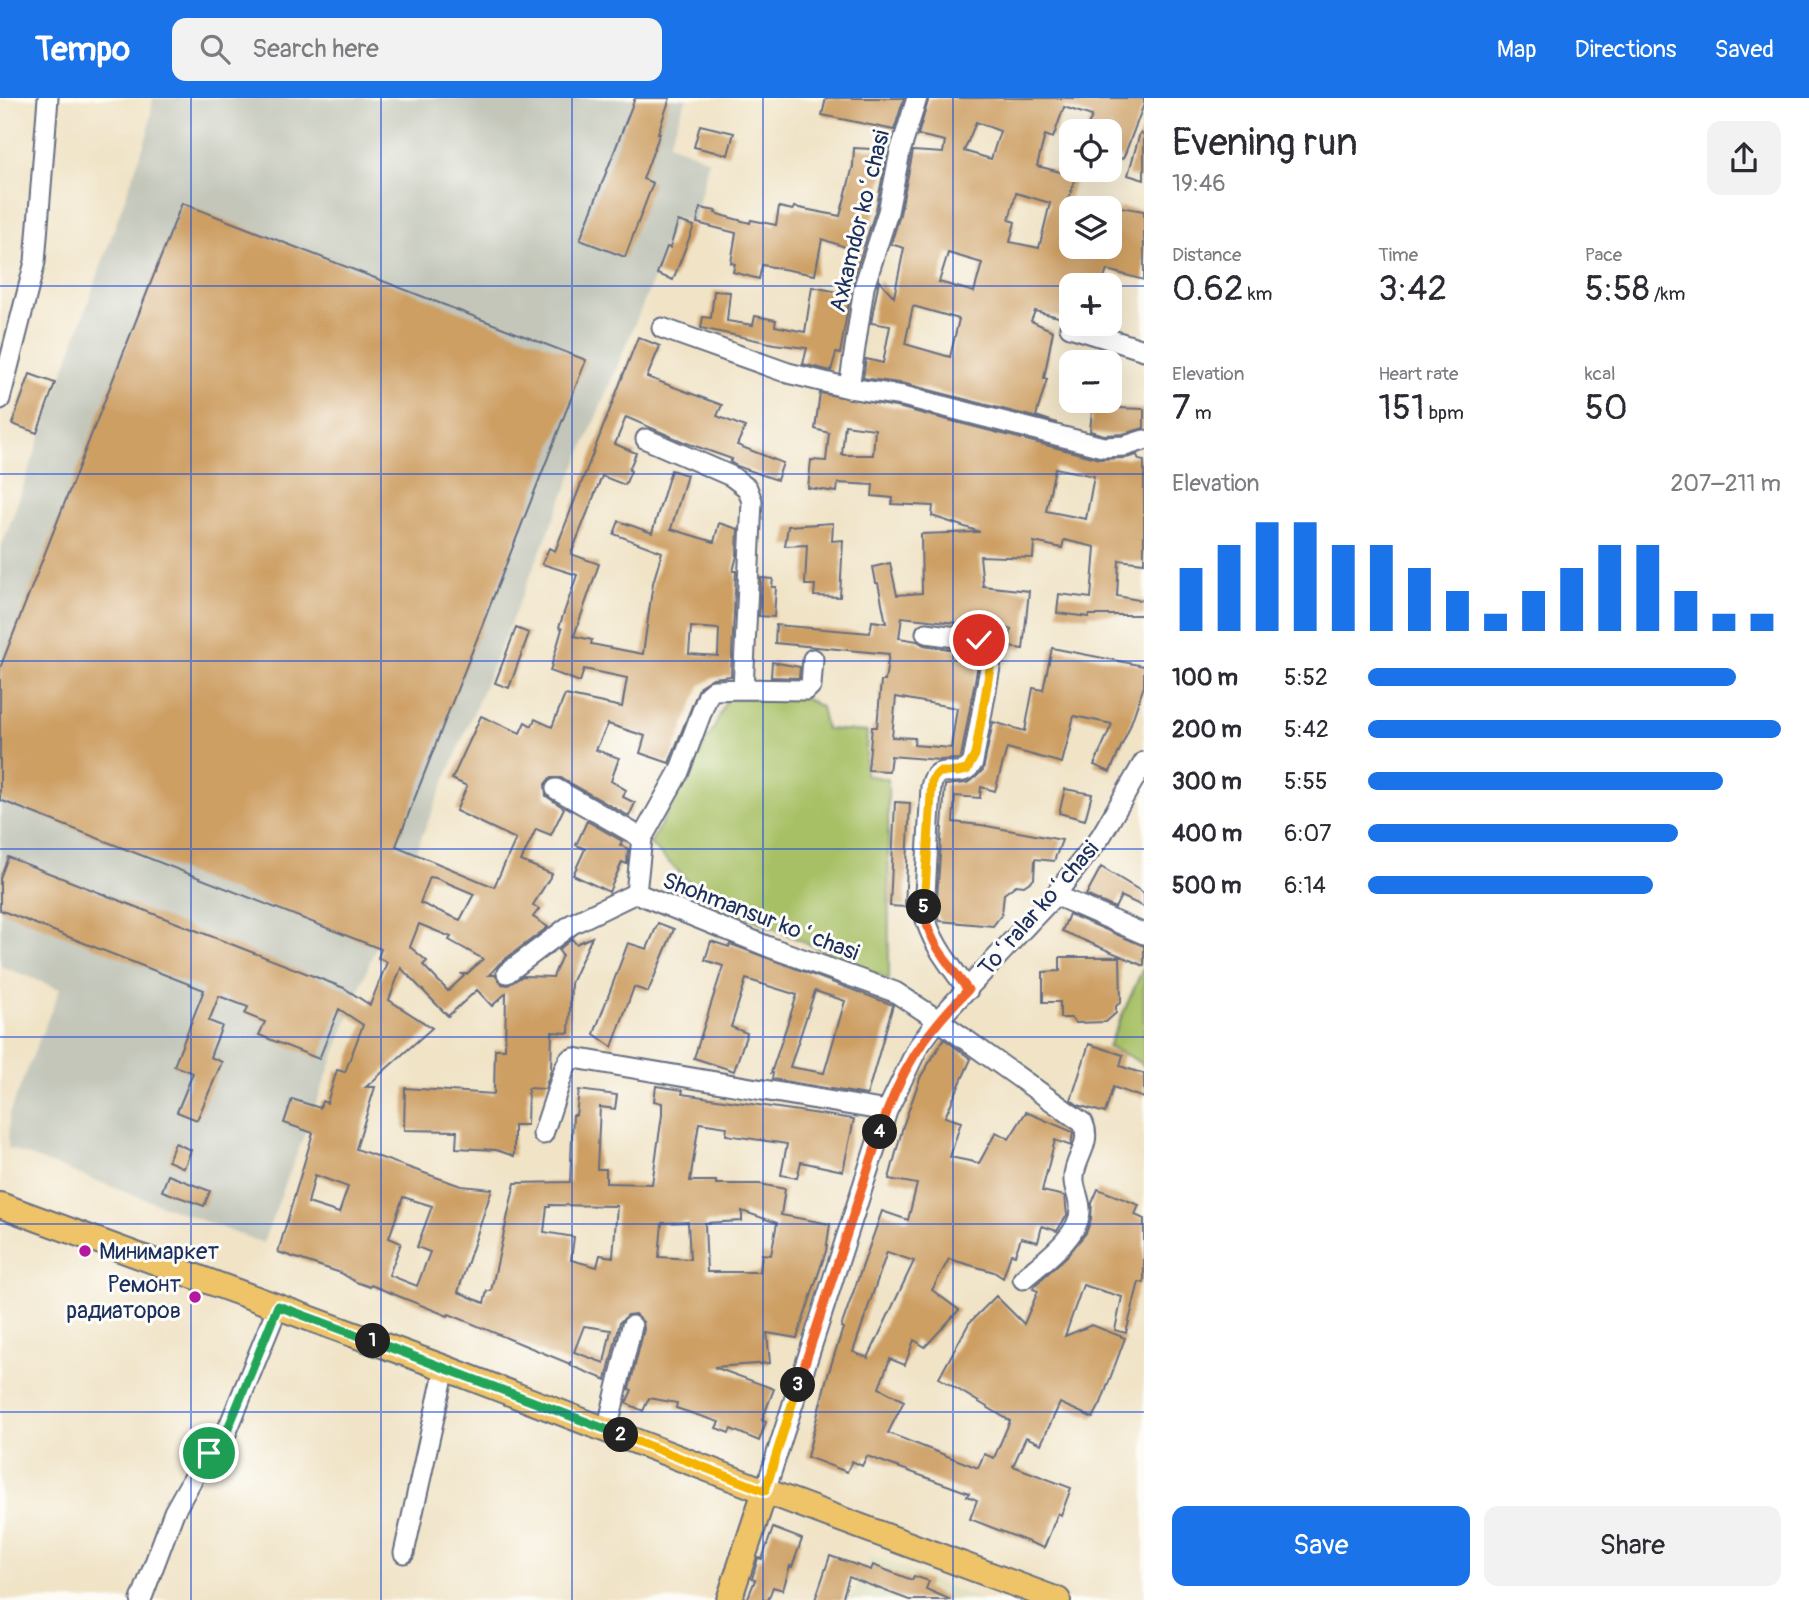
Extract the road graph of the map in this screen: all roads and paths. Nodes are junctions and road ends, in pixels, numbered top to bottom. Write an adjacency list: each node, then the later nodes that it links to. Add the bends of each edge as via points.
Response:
1 (48, 98): 7 (street, via 35,262)
2 (917, 98): 6 (street, Axkamdor koʻchasi, via 864,287)
3 (662, 328): 6 (street, via 788,373)
4 (1099, 336): 5 (street)
5 (1144, 350)
6 (849, 388): 9 (street, via 903,396 1104,447)
7 (0, 399)
8 (646, 439): 12 (street, via 731,476 751,494)
9 (1144, 440)
10 (926, 633): 20 (street, via 979,640 993,651 973,762 962,772 939,772 931,787 924,912 939,950)
11 (813, 659): 12 (street, via 811,685 806,690)
12 (743, 689): 15 (street, Shohmansur koʻchasi, via 714,690 708,695 679,772)
13 (1144, 764): 17 (street, Toʻralar koʻchasi, via 1101,836)
14 (556, 789): 15 (street)
15 (642, 838): 16 (street, Shohmansur koʻchasi)
16 (636, 893): 19 (street, via 572,924); 21 (street, Shohmansur koʻchasi, via 895,992)
17 (1055, 895): 18 (street); 20 (street, Toʻralar koʻchasi)
18 (1144, 934)
19 (507, 974)
20 (968, 990): 21 (street, Toʻralar koʻchasi)
21 (938, 1020): 22 (street, Toʻralar koʻchasi, via 918,1047); 25 (street, Shohmansur koʻchasi, via 1084,1127 1086,1139 1074,1178 1081,1206 1077,1222 1068,1238)
22 (887, 1111): 23 (street, via 574,1058 564,1070); 30 (street, Toʻralar koʻchasi)
23 (543, 1134)
24 (0, 1205): 26 (main road)
25 (1023, 1279)
26 (278, 1306): 28 (main road); 32 (street, via 225,1436 198,1469 174,1512)
27 (632, 1326): 29 (street)
28 (445, 1368): 29 (main road); 31 (street)
29 (607, 1430): 30 (main road)
30 (765, 1491): 33 (main road, Toʻralar koʻchasi); 34 (main road)
31 (404, 1553)
32 (141, 1600)
33 (729, 1600)
34 (1058, 1600)

